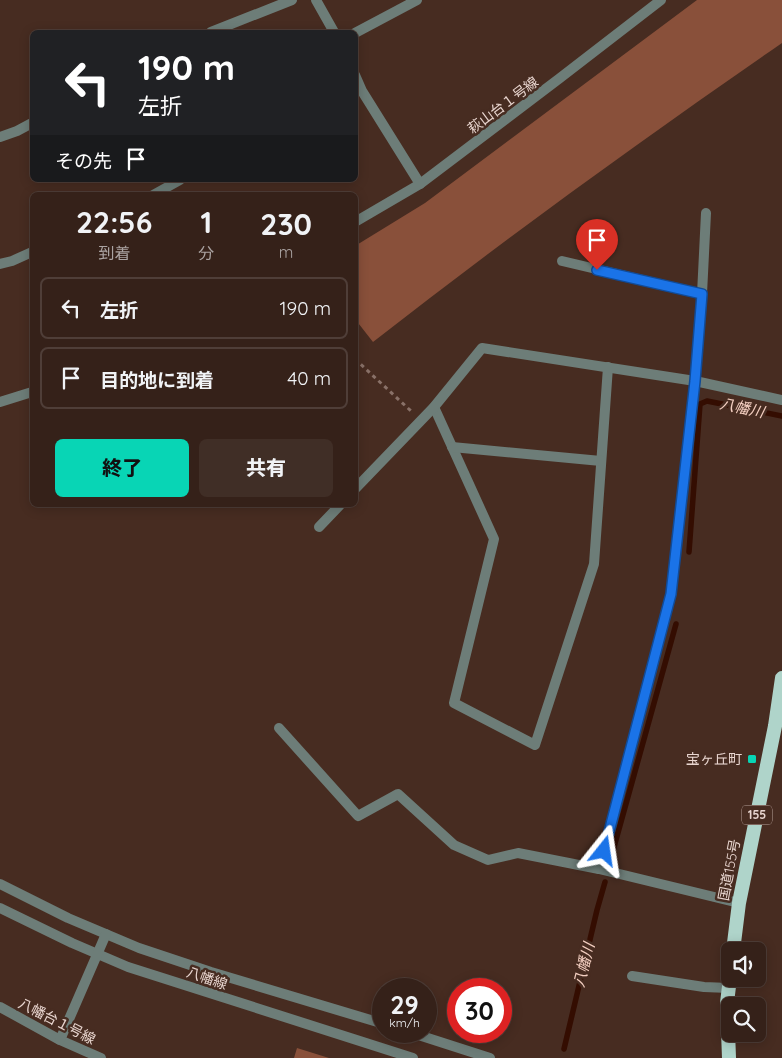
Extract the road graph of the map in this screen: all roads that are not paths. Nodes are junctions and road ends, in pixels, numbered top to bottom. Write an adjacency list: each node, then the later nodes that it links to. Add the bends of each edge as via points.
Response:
1 (292, 0): 5 (street)
2 (316, 0): 6 (street)
3 (418, 0): 7 (street)
4 (661, 0): 12 (street, 萩山台１号線)
5 (217, 30)
6 (333, 30)
7 (358, 31)
8 (358, 92): 12 (street)
9 (30, 124): 10 (street)
10 (0, 137)
11 (176, 182): 13 (street)
12 (420, 184): 15 (street, 萩山台１号線)
13 (158, 192)
14 (706, 213): 19 (street)
15 (358, 220)
16 (30, 253): 18 (street)
17 (562, 261): 19 (street)
18 (0, 264)
19 (702, 294): 21 (street)
20 (608, 367): 21 (street); 25 (street, via 482,348); 27 (street)
21 (695, 381): 23 (street); 33 (street, via 671,594)
22 (30, 393): 24 (street)
23 (782, 400)
24 (0, 402)
25 (434, 407): 26 (street); 28 (street)
26 (452, 447): 27 (street); 27 (street, via 494,538 454,703 535,745 594,564)
27 (601, 461)
28 (358, 486)
29 (338, 507): 30 (street)
30 (319, 527)
31 (782, 678): 35 (highway, 国道155号 / 155)
32 (279, 728): 33 (street, via 358,816 398,794 454,845 488,860 518,853)
33 (599, 869): 35 (street)
34 (0, 884): 37 (street, 八幡線)
35 (739, 903): 38 (highway, 国道155号 / 155)
36 (0, 908): 39 (street, 八幡線)
37 (106, 934): 39 (street); 44 (street, 八幡線, via 202,969)
38 (734, 942)
39 (98, 954): 45 (street); 48 (street, 八幡線)
40 (632, 976): 41 (street, via 704,987)
41 (721, 984)
42 (729, 987): 50 (highway)
43 (0, 1007): 45 (street, 八幡台１号線)
44 (372, 1020)
45 (60, 1040): 47 (street, 八幡台１号線)
46 (437, 1041): 49 (street)
47 (101, 1058)
48 (412, 1058)
49 (490, 1058)
50 (729, 1058)

